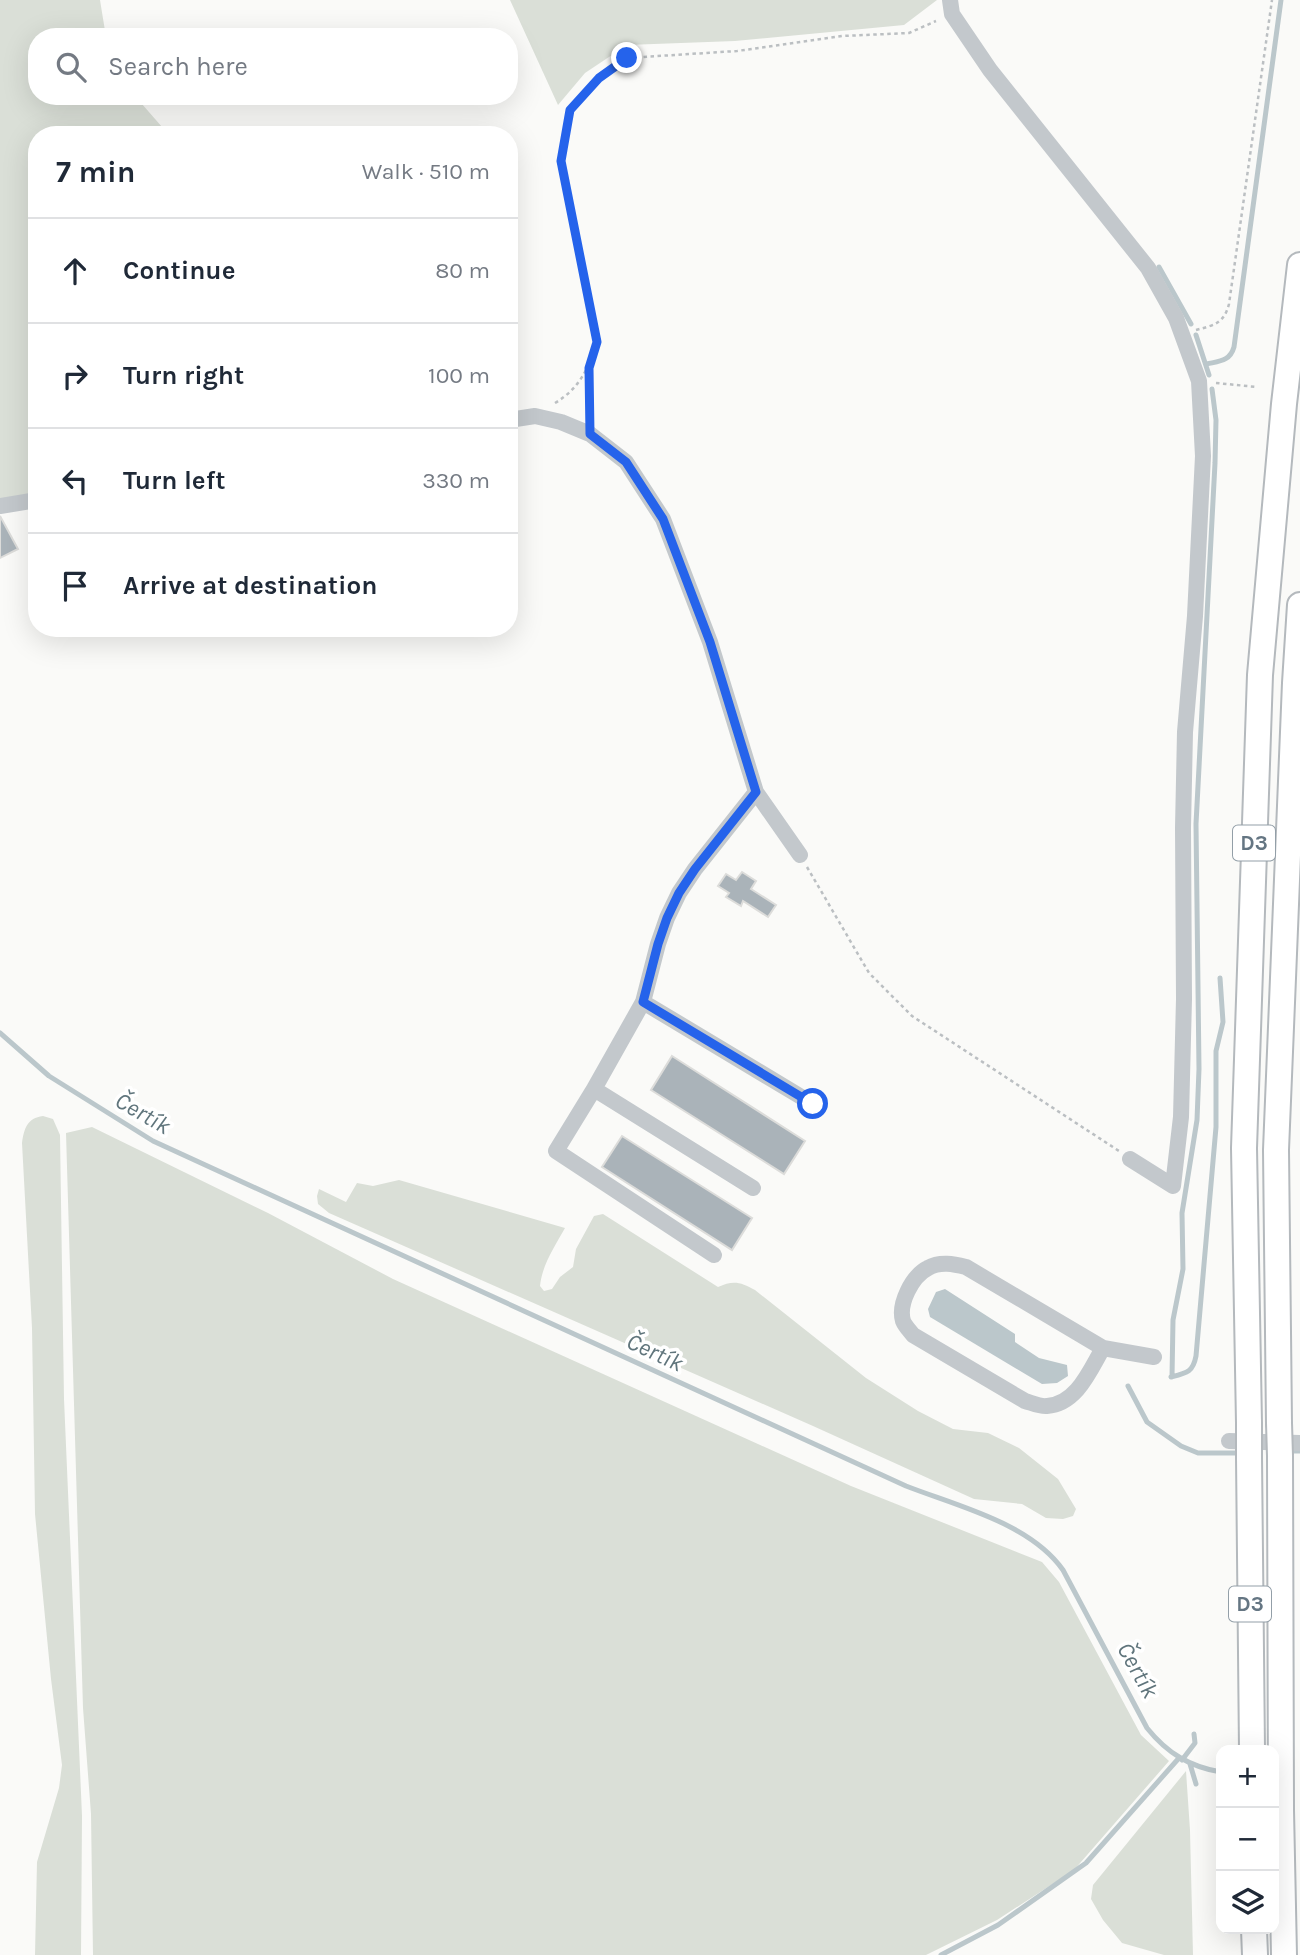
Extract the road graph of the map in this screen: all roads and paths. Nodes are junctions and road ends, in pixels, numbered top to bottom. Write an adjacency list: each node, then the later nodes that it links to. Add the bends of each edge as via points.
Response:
1 (1272, 0): 4 (path, via 1226,315 1220,324)
2 (951, 7): 4 (street, via 989,70 1148,268); 5 (path, via 909,33 627,58 599,78 570,110 561,161 597,342)
3 (1300, 265): 26 (highway, D3, bridge, via 1260,674 1244,1148)
4 (1183, 334): 6 (street)
5 (589, 368): 8 (path, via 570,394); 10 (path)
6 (1199, 381): 7 (path); 19 (street, via 1203,456 1185,732 1181,1117 1173,1186)
7 (1257, 387)
8 (535, 416): 9 (street); 10 (street)
9 (518, 419)
10 (590, 434): 14 (street, via 626,462 663,519 710,642)
11 (28, 501): 12 (street)
12 (0, 506)
13 (1300, 605): 25 (highway, D3, bridge, via 1276,1150 1279,1423)
14 (756, 792): 15 (street); 16 (street, via 679,893)
15 (800, 855): 19 (path, via 869,973 912,1016)
16 (643, 1002): 17 (street); 18 (street)
17 (594, 1089): 20 (street); 21 (street, via 556,1151)
18 (813, 1104)
19 (1130, 1158)
20 (753, 1188)
21 (714, 1255)
22 (1103, 1348): 22 (street, via 966,1267 947,1263 928,1268 912,1282 903,1304 903,1321 913,1335 1025,1401 1046,1407 1066,1401 1080,1387); 23 (street)
23 (1154, 1357)
24 (1229, 1441): 25 (street)
25 (1290, 1450): 29 (highway, D3, via 1281,1755)
26 (1252, 1745)
27 (1254, 1934): 28 (highway)
28 (1255, 1955)
29 (1284, 1955)

